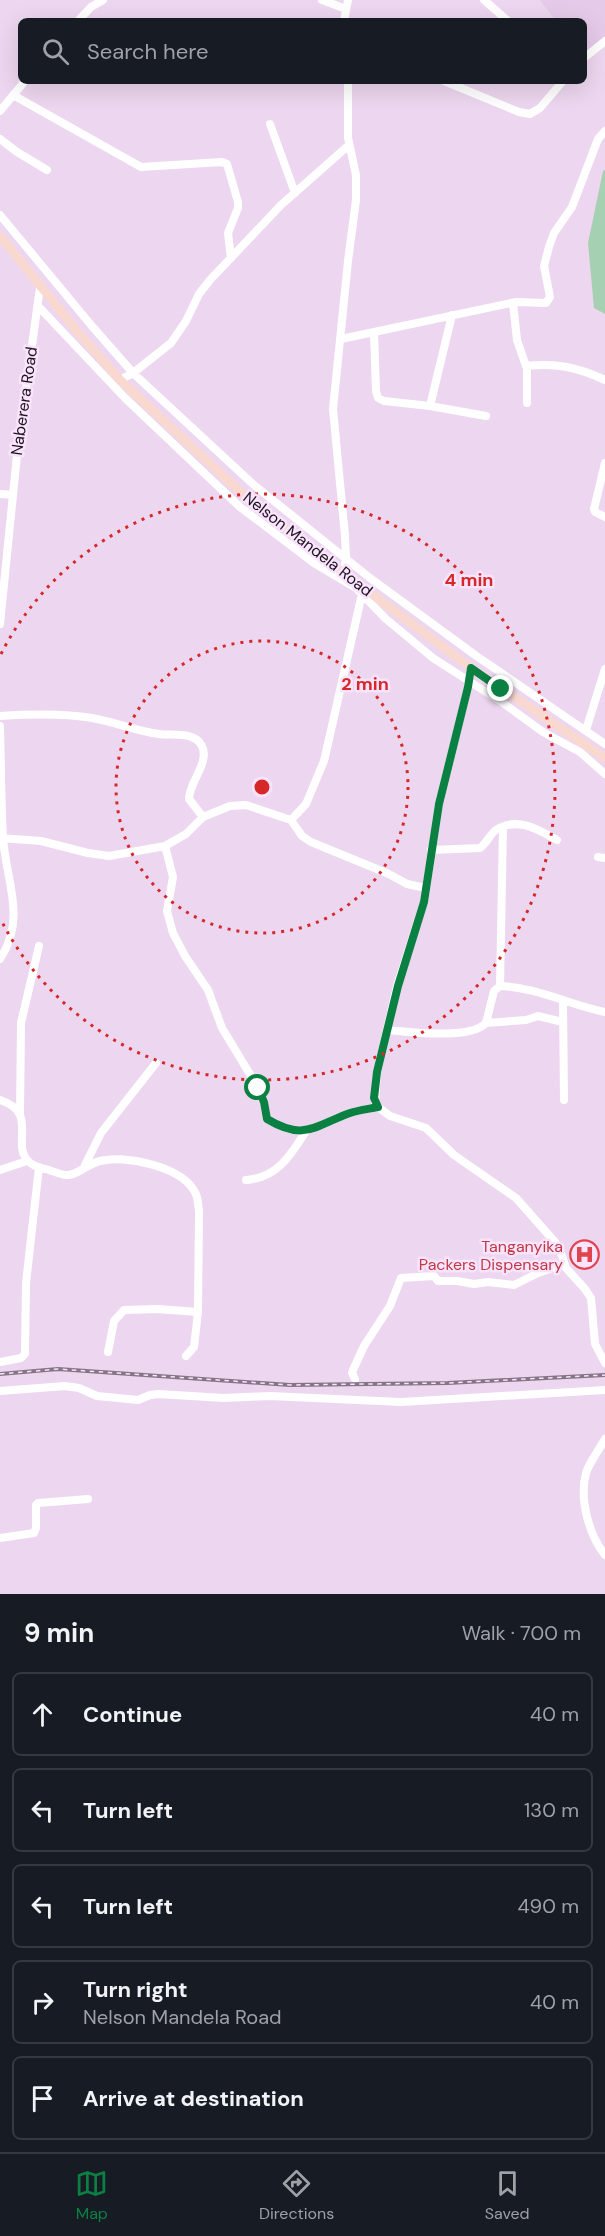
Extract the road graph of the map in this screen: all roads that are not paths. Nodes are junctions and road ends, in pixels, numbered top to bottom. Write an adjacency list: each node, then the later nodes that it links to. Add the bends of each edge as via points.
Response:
1 (103, 0): 6 (street)
2 (322, 0): 5 (street)
3 (348, 0): 5 (street)
4 (484, 0): 8 (street)
5 (346, 9): 7 (street)
6 (81, 18)
7 (344, 18)
8 (505, 18)
9 (605, 41): 10 (street)
10 (587, 56)
11 (22, 84): 15 (street)
12 (348, 84): 20 (street)
13 (451, 84): 14 (street, via 530,114)
14 (560, 84)
15 (13, 95): 16 (street); 25 (street, via 141,167 225,163 238,202 228,233)
16 (0, 111)
17 (270, 124): 22 (street)
18 (605, 131): 27 (street, via 598,139 572,207 554,233 544,266 549,300 543,304)
19 (0, 139): 21 (street)
20 (349, 145): 22 (street); 31 (street, via 356,175 356,200)
21 (47, 170)
22 (295, 192): 25 (street)
23 (0, 215): 33 (street)
24 (0, 236): 26 (main road, Nelson Mandela Road)
25 (231, 258): 33 (street, via 199,294 171,343)
26 (40, 287): 28 (street, Naberera Road); 34 (main road, Nelson Mandela Road)
27 (513, 303): 29 (street); 32 (street, via 517,340)
28 (38, 306): 41 (street, Naberera Road); 45 (street, via 125,398 240,507)
29 (452, 315): 30 (street); 37 (street)
30 (375, 332): 31 (street); 37 (street, via 378,398)
31 (340, 339): 43 (street, via 333,409)
32 (526, 366): 35 (street, via 570,367); 36 (street)
33 (133, 373): 34 (street); 43 (street, via 254,485)
34 (120, 380): 44 (main road, Nelson Mandela Road, via 262,512)
35 (605, 380)
36 (526, 403)
37 (430, 406): 38 (street)
38 (486, 416)
39 (605, 463): 42 (street, via 594,509)
40 (0, 494): 41 (street)
41 (13, 495): 46 (street, Naberera Road)
42 (605, 517)
43 (346, 558): 44 (street); 52 (street, via 476,656)
44 (343, 572): 47 (main road, Nelson Mandela Road)
45 (362, 594): 49 (street, via 411,641); 57 (street, via 324,761 306,804)
46 (0, 624)
47 (471, 668): 49 (street); 54 (main road, Nelson Mandela Road)
48 (605, 669): 52 (street)
49 (469, 682): 55 (street, via 580,752); 62 (street)
50 (0, 716): 56 (street, via 83,717 160,734 185,735 202,746 189,799)
51 (0, 726): 59 (street)
52 (586, 730): 53 (street)
53 (605, 744)
54 (605, 758)
55 (605, 774)
56 (203, 817): 57 (street, via 237,804); 61 (street, via 186,834)
57 (291, 820): 63 (street, via 311,842 407,884)
58 (503, 827): 60 (street, via 526,824); 62 (street, via 494,831 480,848); 66 (street)
59 (2, 838): 61 (street, via 41,841 109,856); 65 (street, via 14,912 11,940)
60 (557, 840)
61 (165, 846): 77 (street, via 173,878 167,913 177,944 208,990 222,1028 261,1094 267,1119)
62 (431, 850): 63 (street)
63 (426, 888): 71 (street)
64 (39, 946): 76 (street, via 21,1023)
65 (0, 959)
66 (501, 986): 67 (street); 70 (street, via 494,991)
67 (563, 1001): 68 (street); 69 (street)
68 (605, 1012)
69 (562, 1022): 70 (street, via 538,1016); 73 (street)
70 (486, 1023): 71 (street, via 478,1029 427,1034)
71 (388, 1030): 75 (street, via 375,1086)
72 (156, 1063): 79 (street, via 101,1133)
73 (564, 1100)
74 (0, 1101): 76 (street, via 14,1106)
75 (378, 1107): 77 (street); 83 (street, via 390,1116 426,1128 454,1155 516,1198 558,1245)
76 (20, 1115): 78 (street)
77 (306, 1131): 82 (street, via 280,1167 264,1177)
78 (27, 1161): 80 (street); 81 (street)
79 (85, 1166): 80 (street, via 70,1175); 84 (street, via 108,1160 141,1162 170,1172 193,1188 199,1211)
80 (39, 1167): 87 (street, via 26,1283 25,1354)
81 (0, 1170)
82 (246, 1180)
83 (564, 1264): 88 (street, via 591,1298 595,1344); 89 (street, via 514,1286 438,1281 435,1276 401,1278 390,1306 353,1370)
84 (198, 1312): 85 (street, via 124,1310 114,1322); 86 (street, via 194,1347)
85 (108, 1352)
86 (186, 1356)
87 (0, 1362)
88 (605, 1363)
89 (355, 1379)
90 (605, 1390): 91 (street, via 376,1402 158,1394 138,1400 97,1396 65,1386)
91 (0, 1391)
92 (605, 1439): 95 (street, via 585,1479 587,1514 596,1542)
93 (88, 1498): 94 (street, via 38,1503 34,1533)
94 (0, 1538)
95 (605, 1555)

